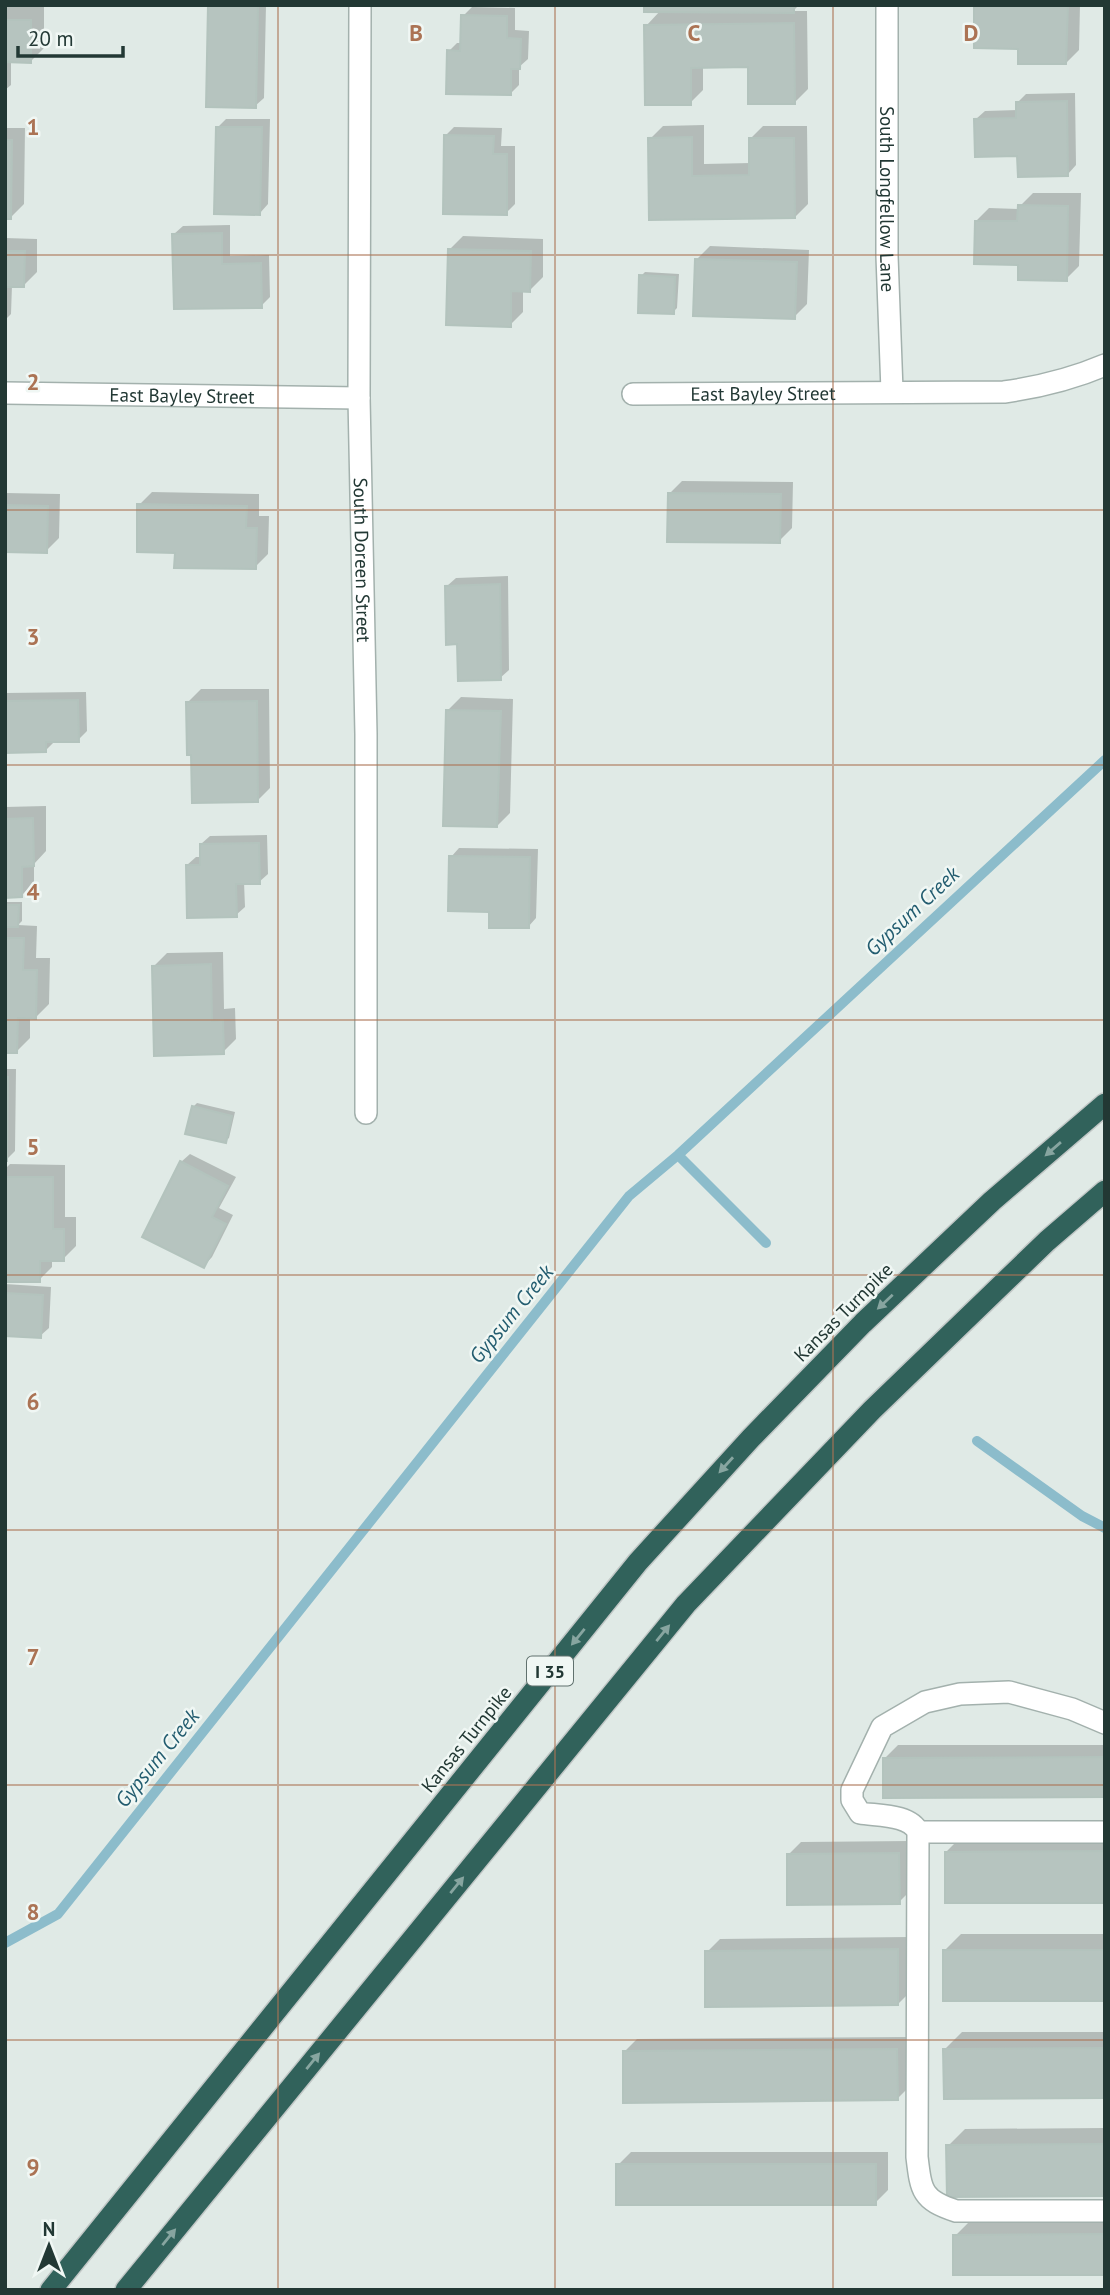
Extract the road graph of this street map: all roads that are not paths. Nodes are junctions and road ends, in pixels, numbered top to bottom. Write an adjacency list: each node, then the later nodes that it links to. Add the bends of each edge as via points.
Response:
1 (359, 5): 7 (street, South Doreen Street)
2 (887, 5): 4 (street, South Longfellow Lane)
3 (1105, 365): 4 (street, East Bayley Street, via 1043,386 1004,392)
4 (892, 391): 6 (street, East Bayley Street)
5 (5, 393): 7 (street, East Bayley Street)
6 (633, 394)
7 (359, 398): 9 (street, South Doreen Street, via 366,734)
8 (1105, 1104): 15 (highway, Kansas Turnpike / I 35, one-way to 15, via 992,1201 863,1323 638,1562)
9 (366, 1113)
10 (1105, 1191): 16 (highway, one-way to 10, via 687,1604 872,1410)
11 (1105, 1723): 12 (street, via 1009,1692 960,1694 925,1702 898,1716 882,1727 852,1790 852,1800 860,1813 905,1819)
12 (918, 1832): 13 (street); 14 (street, via 917,2157 921,2187 936,2204 956,2211)
13 (1105, 1832)
14 (1105, 2211)
15 (51, 2290)
16 (126, 2290)

